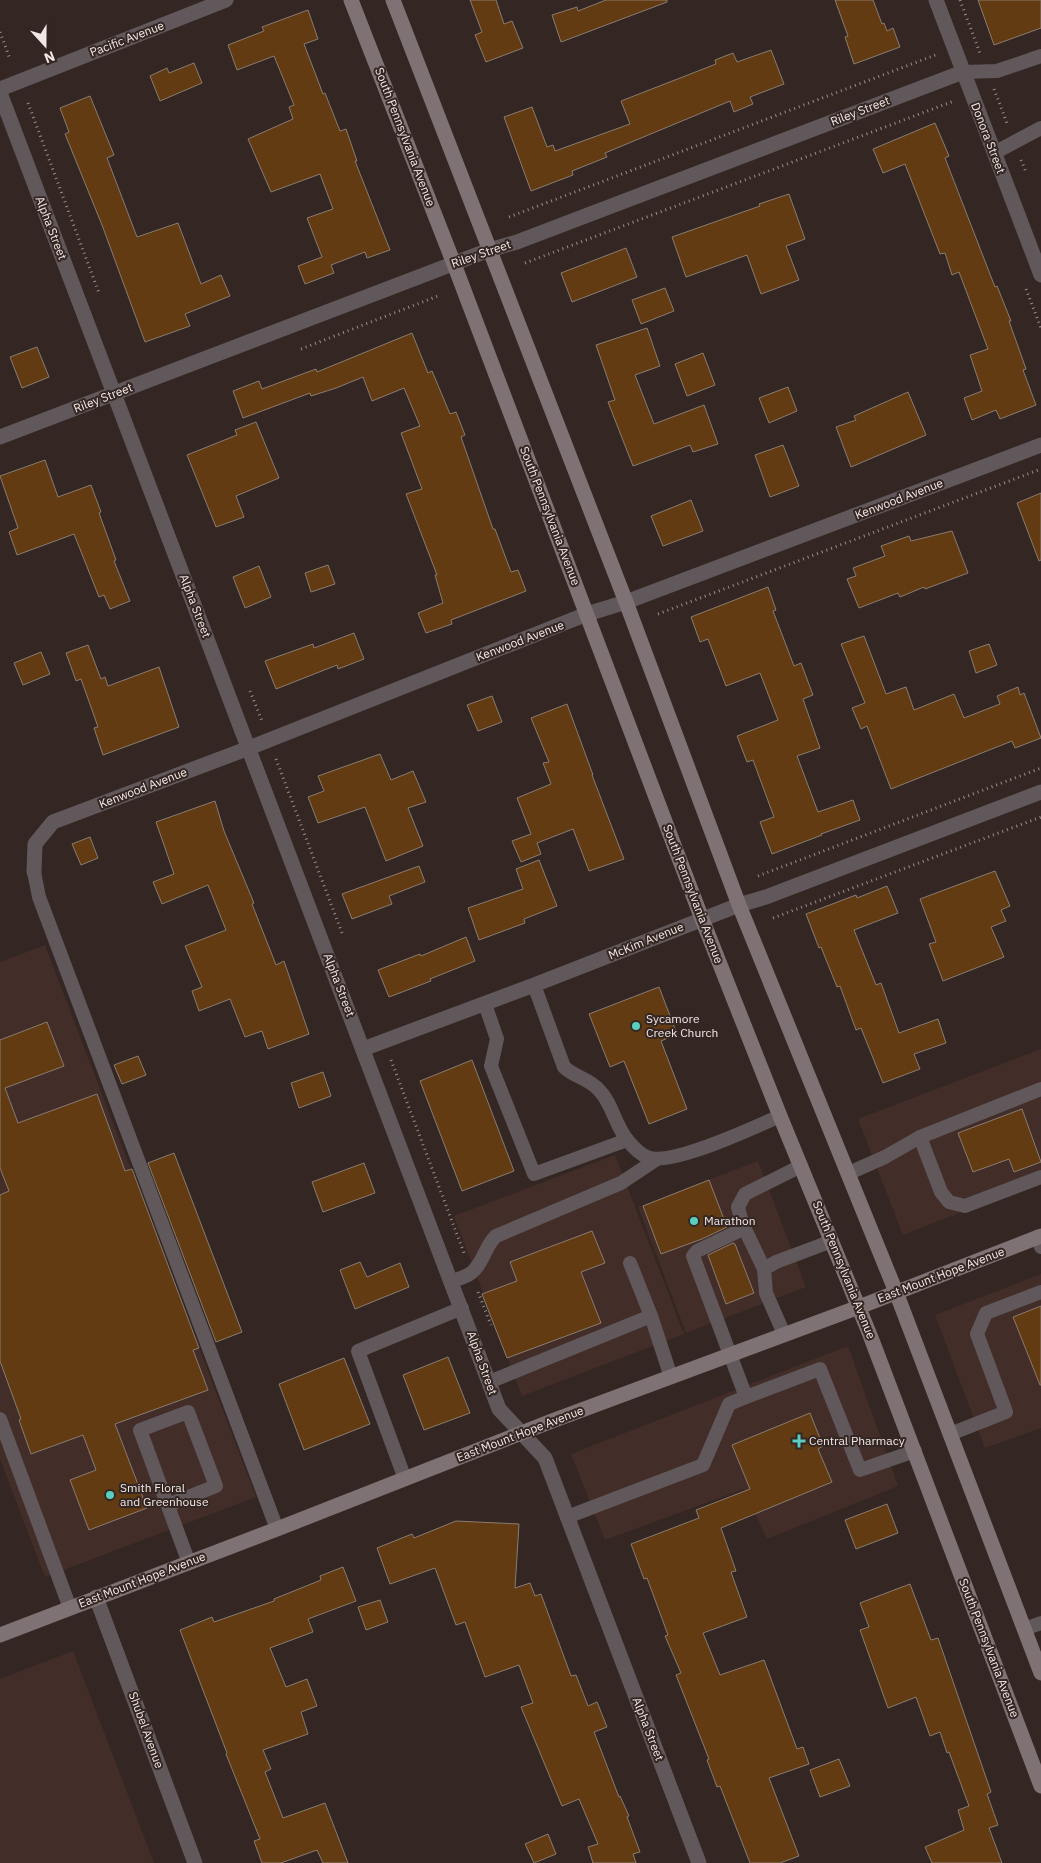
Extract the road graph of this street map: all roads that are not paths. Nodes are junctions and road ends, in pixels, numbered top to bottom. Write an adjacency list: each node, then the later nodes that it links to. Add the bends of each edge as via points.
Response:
1 (226, 0): 7 (street, Pacific Avenue)
2 (352, 0): 12 (main road, South Pennsylvania Avenue)
3 (394, 0): 11 (main road)
4 (936, 0): 6 (street, Donora Street)
5 (1041, 56): 6 (lane, via 997,71)
6 (963, 72): 10 (street, Donora Street); 11 (street, Riley Street)
7 (0, 88)
8 (0, 93): 14 (street, Alpha Street)
9 (1041, 128): 10 (lane)
10 (994, 153): 13 (street, Donora Street)
11 (489, 250): 12 (street, Riley Street); 17 (main road)
12 (454, 264): 14 (street, Riley Street); 18 (main road, South Pennsylvania Avenue)
13 (1041, 275)
14 (114, 394): 15 (street, Riley Street); 19 (street, Alpha Street)
15 (0, 437)
16 (1041, 445): 17 (street, Kenwood Avenue)
17 (626, 602): 18 (street, Kenwood Avenue); 22 (main road)
18 (587, 614): 19 (street, Kenwood Avenue); 23 (main road, South Pennsylvania Avenue)
19 (249, 748): 21 (street, Kenwood Avenue, via 53,822 35,844); 26 (street, Alpha Street)
20 (1041, 792): 22 (street, McKim Avenue)
21 (34, 872): 58 (lane, via 39,897)
22 (739, 905): 23 (street, McKim Avenue); 33 (main road)
23 (702, 919): 24 (street, McKim Avenue); 28 (main road, South Pennsylvania Avenue)
24 (534, 985): 25 (street, McKim Avenue); 30 (lane, via 564,1067 601,1092)
25 (485, 1004): 26 (street, McKim Avenue); 30 (lane, via 497,1039 491,1066 534,1174)
26 (363, 1049): 40 (street, Alpha Street)
27 (1041, 1089): 29 (lane)
28 (780, 1116): 31 (lane, via 722,1141); 32 (main road, South Pennsylvania Avenue)
29 (920, 1137): 33 (lane); 34 (lane, via 941,1192 949,1202 965,1206)
30 (627, 1140): 31 (lane, via 647,1157)
31 (657, 1159): 40 (lane, via 621,1183 496,1236 471,1273)
32 (801, 1166): 35 (lane, via 745,1194 738,1207); 37 (main road, South Pennsylvania Avenue)
33 (849, 1173): 41 (main road)
34 (1041, 1177)
35 (744, 1228): 39 (lane); 47 (lane, via 693,1256)
36 (1040, 1240): 41 (main road, East Mount Hope Avenue)
37 (832, 1241): 39 (lane); 43 (main road, South Pennsylvania Avenue)
38 (630, 1263): 45 (lane)
39 (764, 1269): 46 (lane, via 766,1293)
40 (452, 1281): 44 (street, Alpha Street)
41 (896, 1292): 43 (main road, East Mount Hope Avenue); 53 (main road)
42 (1041, 1292): 53 (lane, via 986,1313 976,1334 1006,1412)
43 (859, 1307): 46 (main road, East Mount Hope Avenue); 54 (main road, South Pennsylvania Avenue)
44 (462, 1308): 49 (street, Alpha Street); 55 (lane, via 358,1351)
45 (651, 1316): 48 (lane); 49 (lane)
46 (784, 1334): 47 (main road, East Mount Hope Avenue)
47 (729, 1355): 48 (main road, East Mount Hope Avenue); 50 (lane)
48 (671, 1377): 52 (main road, East Mount Hope Avenue)
49 (489, 1382): 52 (street, Alpha Street, via 499,1409)
50 (746, 1397): 54 (lane, via 820,1369 860,1470); 57 (lane, via 729,1404 703,1465)
51 (0, 1419): 61 (lane)
52 (522, 1434): 55 (main road, East Mount Hope Avenue); 57 (street, Alpha Street, via 545,1458)
53 (950, 1434): 63 (main road)
54 (915, 1451): 66 (main road, South Pennsylvania Avenue)
55 (406, 1479): 58 (main road, East Mount Hope Avenue)
56 (168, 1505): 56 (lane, via 140,1430 188,1412 216,1486); 59 (lane)
57 (567, 1517): 68 (street, Alpha Street)
58 (277, 1529): 59 (main road, East Mount Hope Avenue)
59 (189, 1563): 60 (main road, East Mount Hope Avenue)
60 (96, 1597): 61 (main road, East Mount Hope Avenue); 67 (street, Shubel Avenue)
61 (70, 1608): 64 (main road, East Mount Hope Avenue)
62 (1041, 1623): 63 (lane)
63 (1024, 1629): 65 (main road)
64 (0, 1635)
65 (1041, 1673)
66 (1041, 1786)
67 (195, 1863)
68 (698, 1863)

